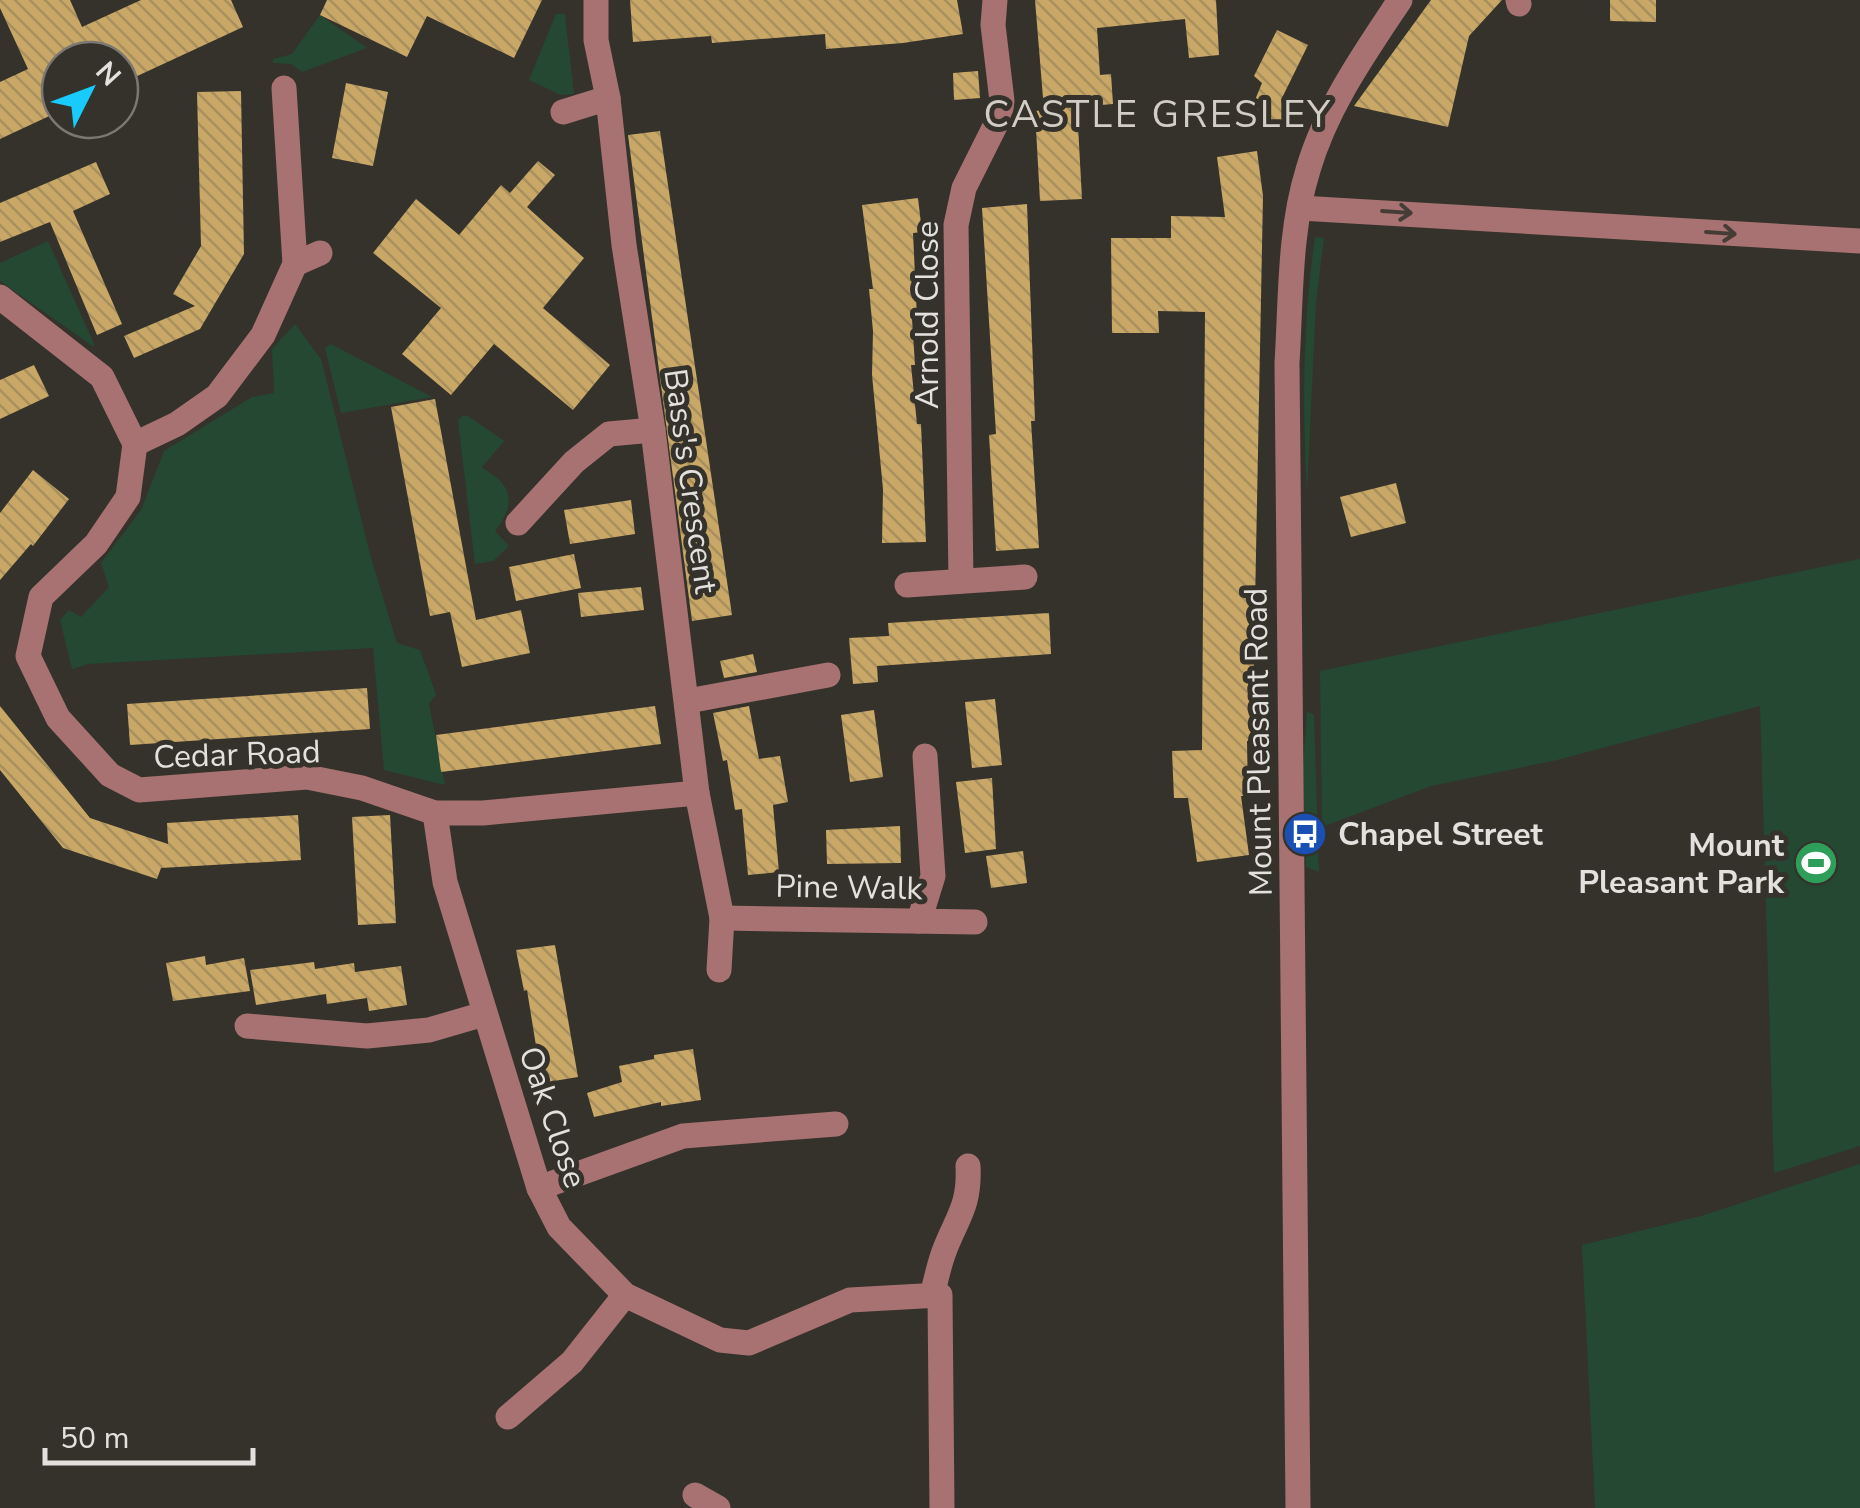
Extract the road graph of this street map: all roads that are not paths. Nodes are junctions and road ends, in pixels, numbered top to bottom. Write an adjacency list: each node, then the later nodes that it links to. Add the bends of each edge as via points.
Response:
1 (596, 0): 5 (street, Bass's Crescent)
2 (995, 0): 16 (street, Arnold Close, via 1000,116 961,168 956,226)
3 (1400, 0): 7 (street, Mount Pleasant Road, via 1328,118)
4 (284, 88): 10 (street)
5 (608, 98): 6 (street); 12 (street, Bass's Crescent)
6 (563, 112)
7 (1300, 208): 8 (street, one-way to 8); 36 (street, Mount Pleasant Road, via 1287,363)
8 (1860, 241)
9 (320, 253): 10 (street)
10 (295, 264): 13 (street, via 263,335 217,396)
11 (0, 297): 13 (street, via 102,377)
12 (652, 430): 14 (street, via 609,434); 19 (street, Bass's Crescent)
13 (136, 444): 22 (street, Cedar Road, via 128,498 96,544 41,597 28,656 58,718 110,775 139,790 306,777)
14 (518, 522)
15 (1024, 577): 16 (street)
16 (962, 581): 17 (street)
17 (907, 585)
18 (828, 675): 19 (street)
19 (688, 702): 21 (street, Bass's Crescent)
20 (925, 756): 24 (street, via 933,876)
21 (697, 793): 22 (street, Cedar Road, via 483,814); 23 (street, Bass's Crescent)
22 (434, 812): 27 (street, Oak Close, via 445,882)
23 (722, 918): 24 (street, Pine Walk); 26 (street, Bass's Crescent)
24 (919, 921): 25 (street, Pine Walk)
25 (976, 922)
26 (719, 970)
27 (484, 1014): 28 (street, via 429,1030 367,1036); 31 (street, Oak Close)
28 (247, 1026)
29 (836, 1124): 31 (street, via 683,1136)
30 (968, 1166): 33 (street, via 965,1210)
31 (539, 1188): 32 (street, Oak Close, via 560,1227)
32 (625, 1295): 33 (street, Oak Close, via 720,1340 750,1344 850,1300); 34 (street, via 572,1362)
33 (932, 1296): 35 (street, via 940,1296)
34 (508, 1417)
35 (942, 1508)
36 (1298, 1508)

